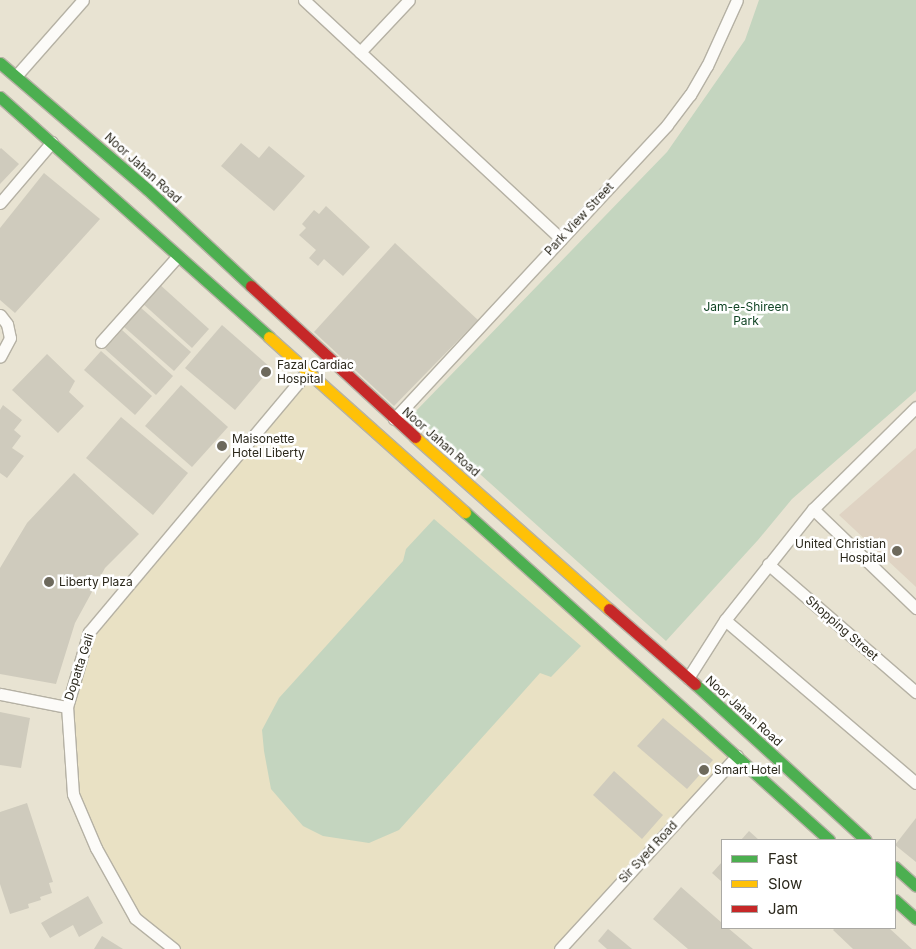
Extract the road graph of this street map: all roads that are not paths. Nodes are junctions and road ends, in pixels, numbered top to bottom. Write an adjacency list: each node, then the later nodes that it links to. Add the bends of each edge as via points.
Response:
1 (82, 0): 7 (street)
2 (304, 0): 5 (street)
3 (409, 0): 5 (street)
4 (737, 0): 11 (street, Park View Street, via 708,66 690,95 667,125)
5 (360, 52): 11 (street)
6 (0, 63): 7 (street, Noor Jahan Road)
7 (16, 76): 18 (street, Noor Jahan Road, via 147,189)
8 (0, 97): 9 (street)
9 (52, 142): 10 (street); 12 (street)
10 (0, 203)
11 (561, 239): 18 (street, Park View Street)
12 (178, 256): 14 (street); 16 (street)
13 (0, 315): 15 (street, via 7,324 10,338)
14 (101, 342)
15 (0, 357)
16 (308, 371): 26 (street, Dopatta Gali, via 89,632); 27 (street)
17 (916, 407): 19 (street)
18 (394, 419): 23 (street, Noor Jahan Road)
19 (813, 509): 20 (street); 21 (street)
20 (768, 564): 22 (street); 24 (street, Shopping Street)
21 (916, 608)
22 (725, 620): 23 (street); 28 (street)
23 (688, 678): 30 (street, Noor Jahan Road)
24 (916, 692)
25 (0, 694): 26 (street)
26 (66, 707): 35 (street, Dopatta Gali, via 73,794 96,848 135,918)
27 (737, 756): 29 (street); 36 (street, Sir Syed Road)
28 (916, 783)
29 (828, 839)
30 (865, 839)
31 (896, 868): 32 (street)
32 (916, 886)
33 (896, 901): 34 (street)
34 (916, 919)
35 (174, 949)
36 (560, 949)

